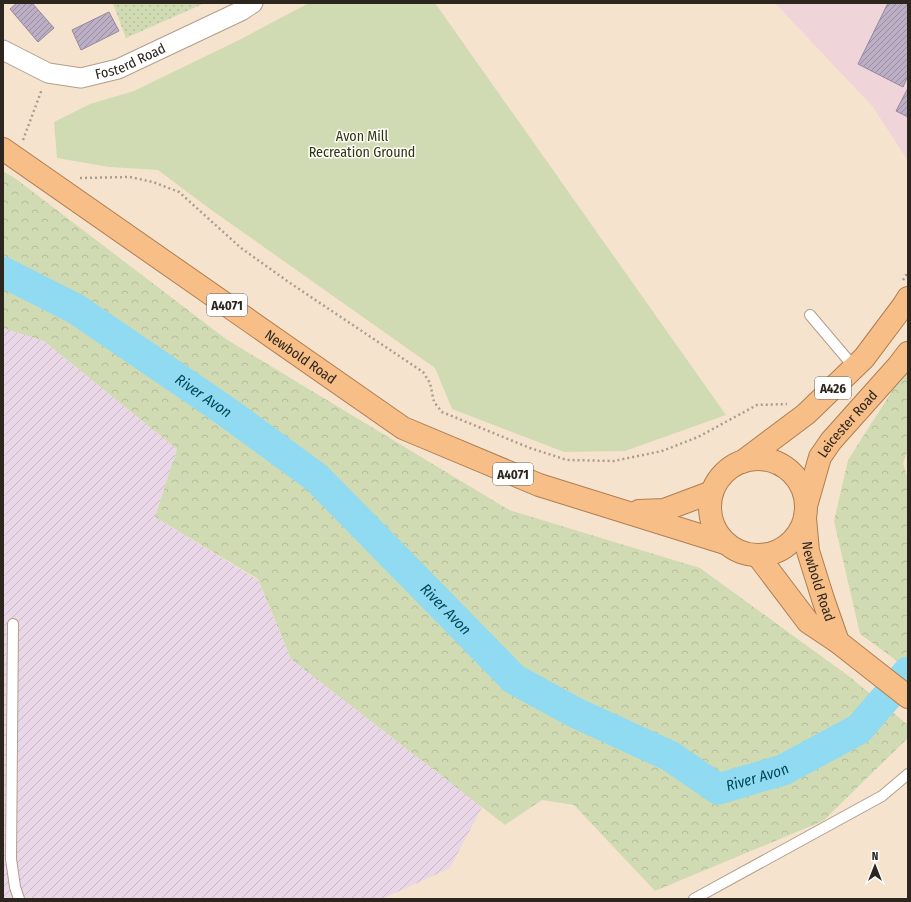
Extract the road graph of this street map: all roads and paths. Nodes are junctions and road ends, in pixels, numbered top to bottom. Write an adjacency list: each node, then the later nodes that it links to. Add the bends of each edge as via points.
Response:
1 (253, 3): 3 (street, Fosterd Road, via 118,69 81,78)
2 (3, 50): 3 (street, Fosterd Road)
3 (48, 73): 4 (path)
4 (12, 147): 14 (highway, Newbold Road / A4071, via 403,428 539,485)
5 (78, 178): 11 (path, via 130,177 154,182 179,192 247,252 423,372 430,383 434,402 442,412 530,448 568,460 614,461 662,451 698,437 757,404)
6 (908, 272): 7 (path)
7 (904, 292): 10 (highway, A426, via 904,306 864,358)
8 (810, 315): 10 (lane)
9 (908, 353): 15 (highway, Leicester Road / A426, via 820,457)
10 (854, 367): 12 (highway, A426, via 806,414)
11 (792, 403)
12 (742, 462): 13 (highway, via 723,474); 15 (highway, via 764,460 786,468 803,489)
13 (712, 492): 14 (highway, Newbold Road / A4071, via 664,510); 16 (highway, via 710,511 715,530)
14 (625, 511): 16 (highway, Newbold Road / A4071)
15 (806, 512): 17 (highway, via 796,538 772,554); 19 (highway, Newbold Road / A426, via 808,551)
16 (725, 543): 17 (highway, via 742,553)
17 (758, 556): 19 (highway, Newbold Road, via 808,622)
18 (14, 624): 22 (lane, via 11,859)
19 (838, 642): 20 (highway, Newbold Road)
20 (908, 697)
21 (908, 774): 23 (lane, via 882,796)
22 (19, 899)
23 (694, 899)

